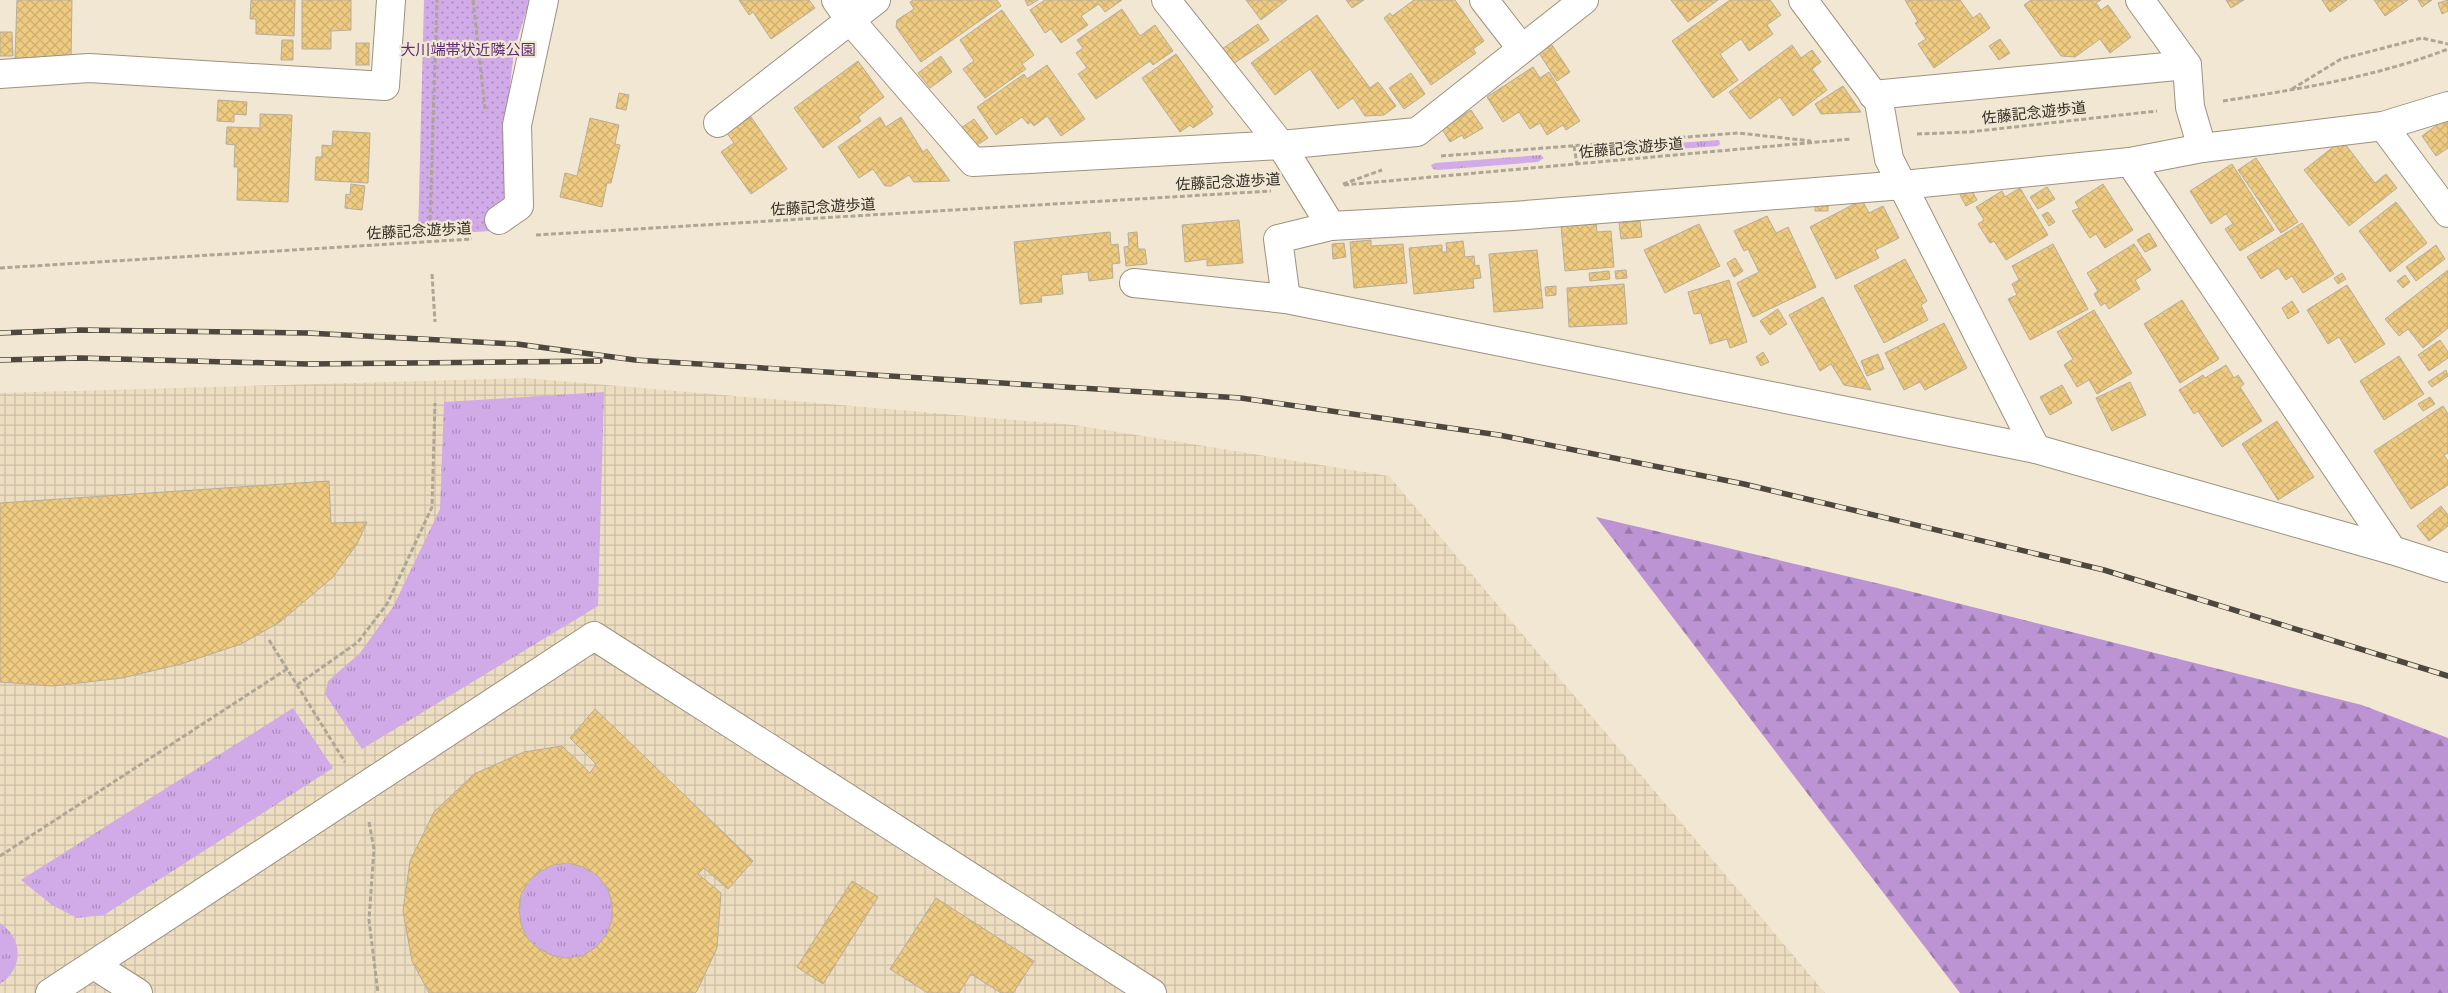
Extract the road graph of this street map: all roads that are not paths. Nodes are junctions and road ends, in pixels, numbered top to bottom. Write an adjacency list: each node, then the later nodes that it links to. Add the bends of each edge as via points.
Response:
1 (390, 0): 12 (street, via 385,86 89,68)
2 (544, 0): 22 (street, via 517,125 519,206)
3 (876, 0): 9 (street)
4 (1166, 0): 17 (street)
5 (1484, 0): 10 (street)
6 (1584, 0): 10 (street)
7 (1803, 0): 13 (street)
8 (2140, 0): 11 (street)
9 (843, 10): 15 (street); 17 (street, via 972,162)
10 (1522, 49): 17 (street, via 1417,132)
11 (2187, 64): 13 (street); 18 (street, via 2190,107)
12 (0, 74)
13 (1873, 95): 20 (street, via 1879,102 1889,159)
14 (2448, 106): 16 (street)
15 (718, 123)
16 (2382, 126): 18 (street); 21 (street)
17 (1281, 145): 23 (street)
18 (2202, 148): 19 (street)
19 (2130, 162): 20 (street); 27 (street)
20 (1904, 185): 23 (street, via 1513,216); 26 (street)
21 (2448, 213)
22 (499, 220)
23 (1331, 226): 25 (street, via 1278,239)
24 (1134, 283): 25 (street)
25 (1286, 299): 26 (street)
26 (2036, 449): 27 (street)
27 (2392, 550): 28 (street)
28 (2448, 568)
29 (94, 965): 30 (street); 31 (street); 32 (street, via 594,636)
30 (50, 993)
31 (138, 993)
32 (1152, 993)

